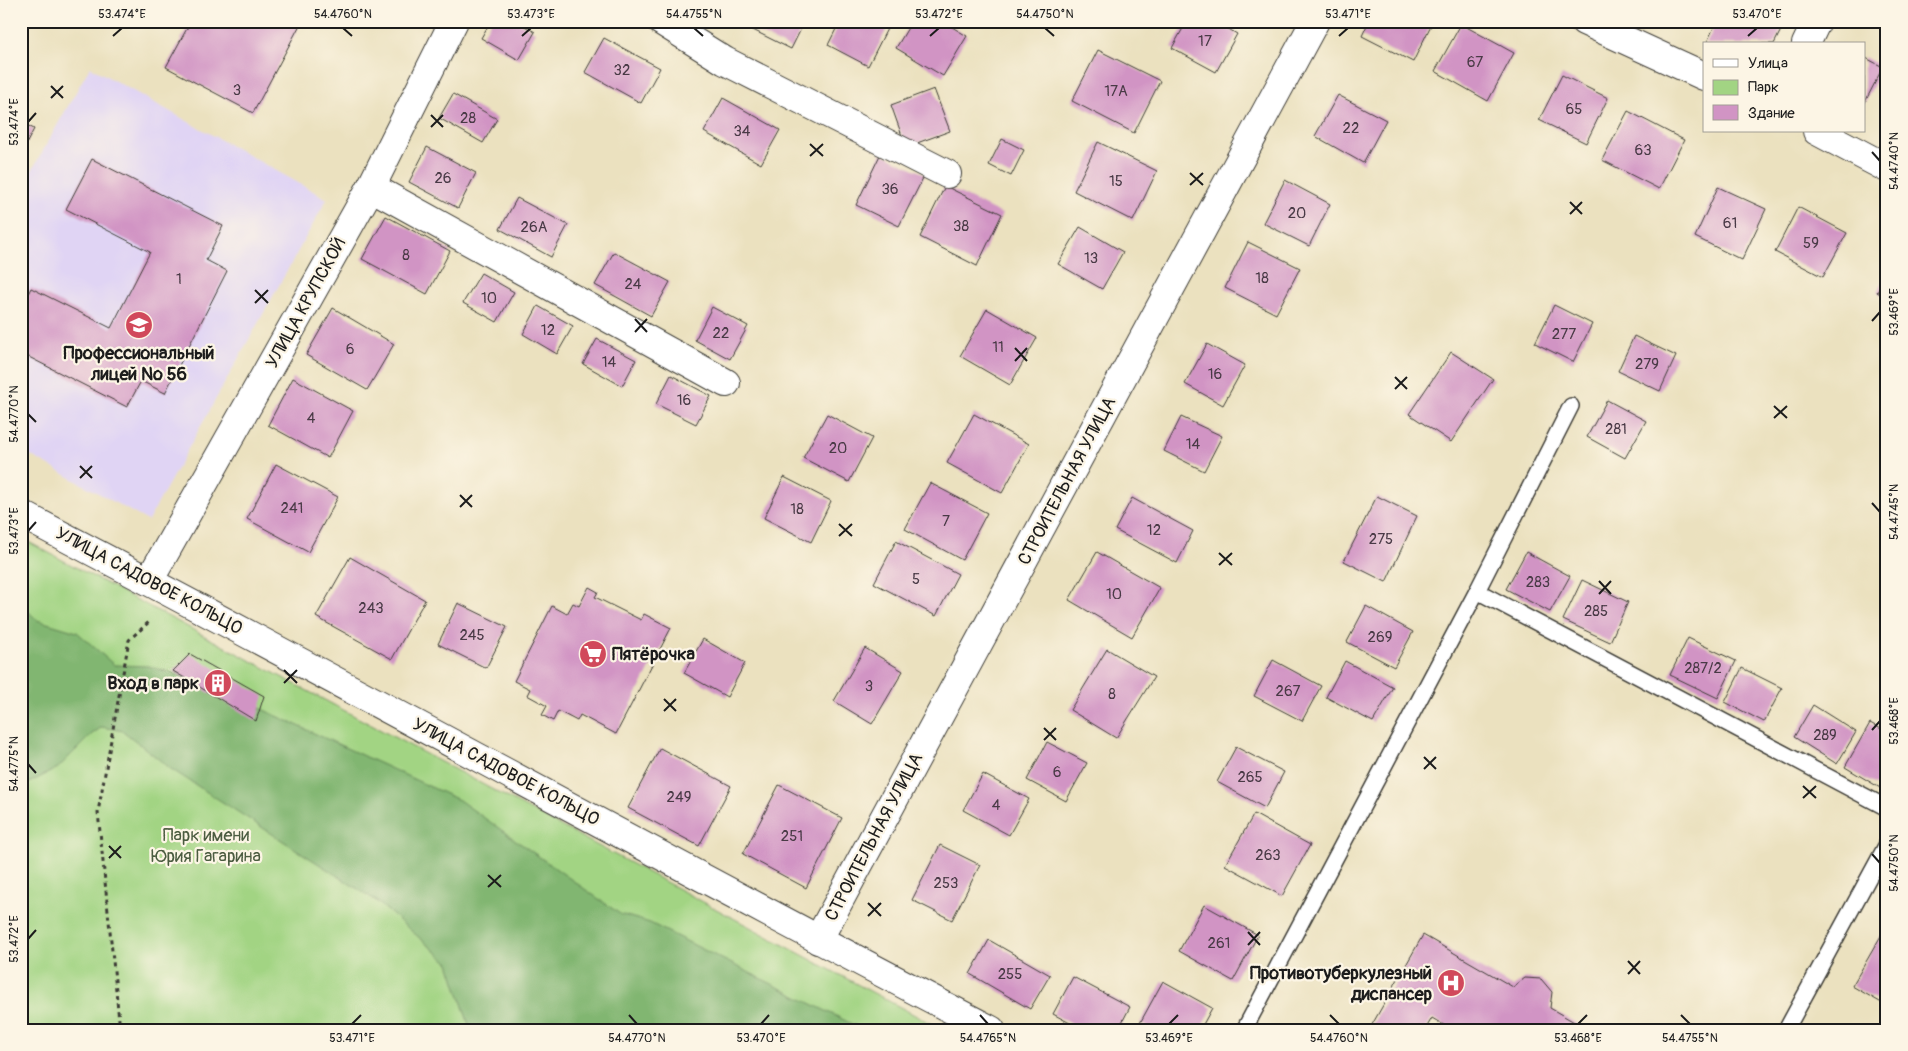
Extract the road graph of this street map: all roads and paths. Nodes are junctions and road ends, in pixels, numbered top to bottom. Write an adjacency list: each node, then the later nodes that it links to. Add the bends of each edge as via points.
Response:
1 (454, 21): 11 (street, УЛИЦА КРУПСКОЙ)
2 (661, 21): 10 (street, via 724,61)
3 (1315, 21): 20 (street, СТРОИТЕЛЬНАЯ УЛИЦА)
4 (1584, 21): 7 (street)
5 (1817, 21): 6 (street)
6 (1807, 42)
7 (1703, 76)
8 (1819, 132): 9 (street)
9 (1887, 168)
10 (947, 174)
11 (371, 187): 12 (street); 15 (street, УЛИЦА КРУПСКОЙ)
12 (726, 382)
13 (1571, 406): 16 (lane)
14 (21, 514): 15 (street, УЛИЦА САДОВОЕ КОЛЬЦО)
15 (149, 581): 20 (street, УЛИЦА САДОВОЕ КОЛЬЦО)
16 (1477, 592): 18 (lane); 23 (lane)
17 (149, 622): 21 (path, via 129,640 98,812)
18 (1887, 808)
19 (1887, 844): 24 (lane)
20 (818, 940): 22 (street, УЛИЦА САДОВОЕ КОЛЬЦО)
21 (120, 1030)
22 (991, 1030)
23 (1244, 1030)
24 (1786, 1030)

